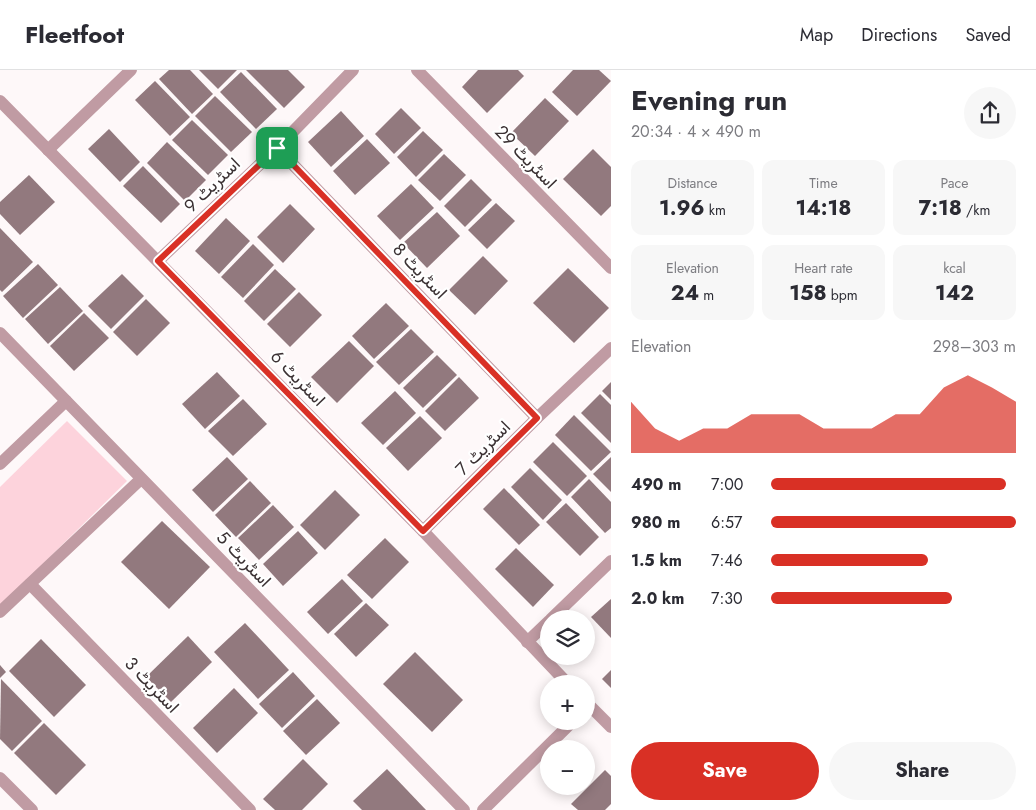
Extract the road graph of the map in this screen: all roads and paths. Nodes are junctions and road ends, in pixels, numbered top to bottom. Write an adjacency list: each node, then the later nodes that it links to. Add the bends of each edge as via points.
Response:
1 (131, 70): 6 (street)
2 (353, 70): 5 (street, اسٹریٹ 9)
3 (417, 70): 8 (street, اسٹریٹ 29)
4 (0, 101): 6 (street, اسٹریٹ 6)
5 (277, 148): 7 (street, اسٹریٹ 9); 12 (street, اسٹریٹ 8)
6 (48, 150): 7 (street, اسٹریٹ 6)
7 (158, 261): 15 (street, اسٹریٹ 6)
8 (611, 268)
9 (0, 333): 11 (street, اسٹریٹ 5)
10 (611, 348): 12 (street, اسٹریٹ 7)
11 (66, 401): 13 (street); 14 (street, اسٹریٹ 5)
12 (537, 418): 15 (street, اسٹریٹ 7)
13 (0, 464)
14 (141, 479): 17 (street); 29 (street, اسٹریٹ 5)
15 (423, 531): 21 (street, اسٹریٹ 6)
16 (611, 561): 18 (street)
17 (30, 584): 19 (street); 28 (street, اسٹریٹ 3)
18 (560, 610)
19 (0, 612)
20 (540, 630): 21 (street)
21 (527, 642): 22 (street, اسٹریٹ 6)
22 (559, 675)
23 (595, 712): 24 (street)
24 (611, 727)
25 (564, 730): 30 (street)
26 (0, 778): 27 (street)
27 (32, 810)
28 (250, 810)
29 (464, 810)
30 (483, 810)

